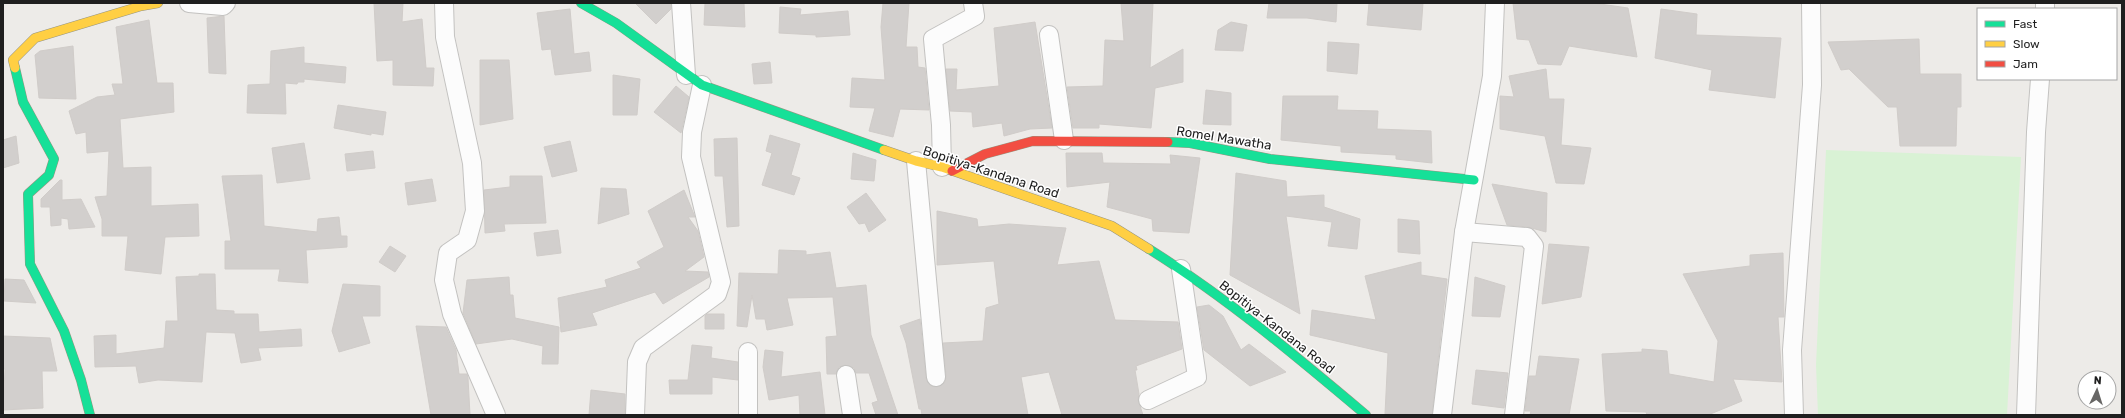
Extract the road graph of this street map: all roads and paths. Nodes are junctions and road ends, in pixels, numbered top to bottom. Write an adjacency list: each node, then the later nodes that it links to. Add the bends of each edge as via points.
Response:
1 (158, 3): 24 (street, via 35,38 13,60 23,102 54,159 49,175 28,194 30,264 64,330)
2 (189, 3): 3 (street, via 223,6)
3 (226, 3)
4 (444, 3): 25 (street, via 445,37 472,163 475,211 467,240 448,252 444,280 452,314)
5 (581, 3): 11 (street, Bopitiya-Kandana Road, via 616,23)
6 (681, 3): 11 (street)
7 (973, 3): 16 (street, via 975,16 933,39)
8 (1495, 3): 17 (street, via 1492,76)
9 (1810, 3): 32 (street, via 1812,85 1792,350)
10 (1049, 35): 14 (street)
11 (686, 75): 13 (street, Bopitiya-Kandana Road)
12 (2040, 80): 33 (street)
13 (702, 85): 15 (street, Bopitiya-Kandana Road); 26 (street, via 692,132 691,157 721,282 717,294 643,348 638,362)
14 (1064, 140): 16 (street, Romel Mawatha, via 1033,141 985,154); 17 (street, Romel Mawatha, via 1190,143 1270,159)
15 (916, 161): 16 (street, Bopitiya-Kandana Road); 22 (street)
16 (947, 169): 19 (street, Bopitiya-Kandana Road, via 1112,226)
17 (1474, 180): 18 (street)
18 (1464, 232): 30 (street); 31 (street, via 1527,237 1534,246)
19 (1181, 269): 23 (street, via 1197,377); 29 (street, Bopitiya-Kandana Road, via 1288,349)
20 (748, 352): 27 (street)
21 (846, 375): 28 (street)
22 (936, 377)
23 (1148, 400)
24 (90, 415)
25 (496, 415)
26 (635, 415)
27 (748, 415)
28 (852, 415)
29 (1366, 415)
30 (1442, 415)
31 (1514, 415)
32 (1794, 415)
33 (2026, 415)

